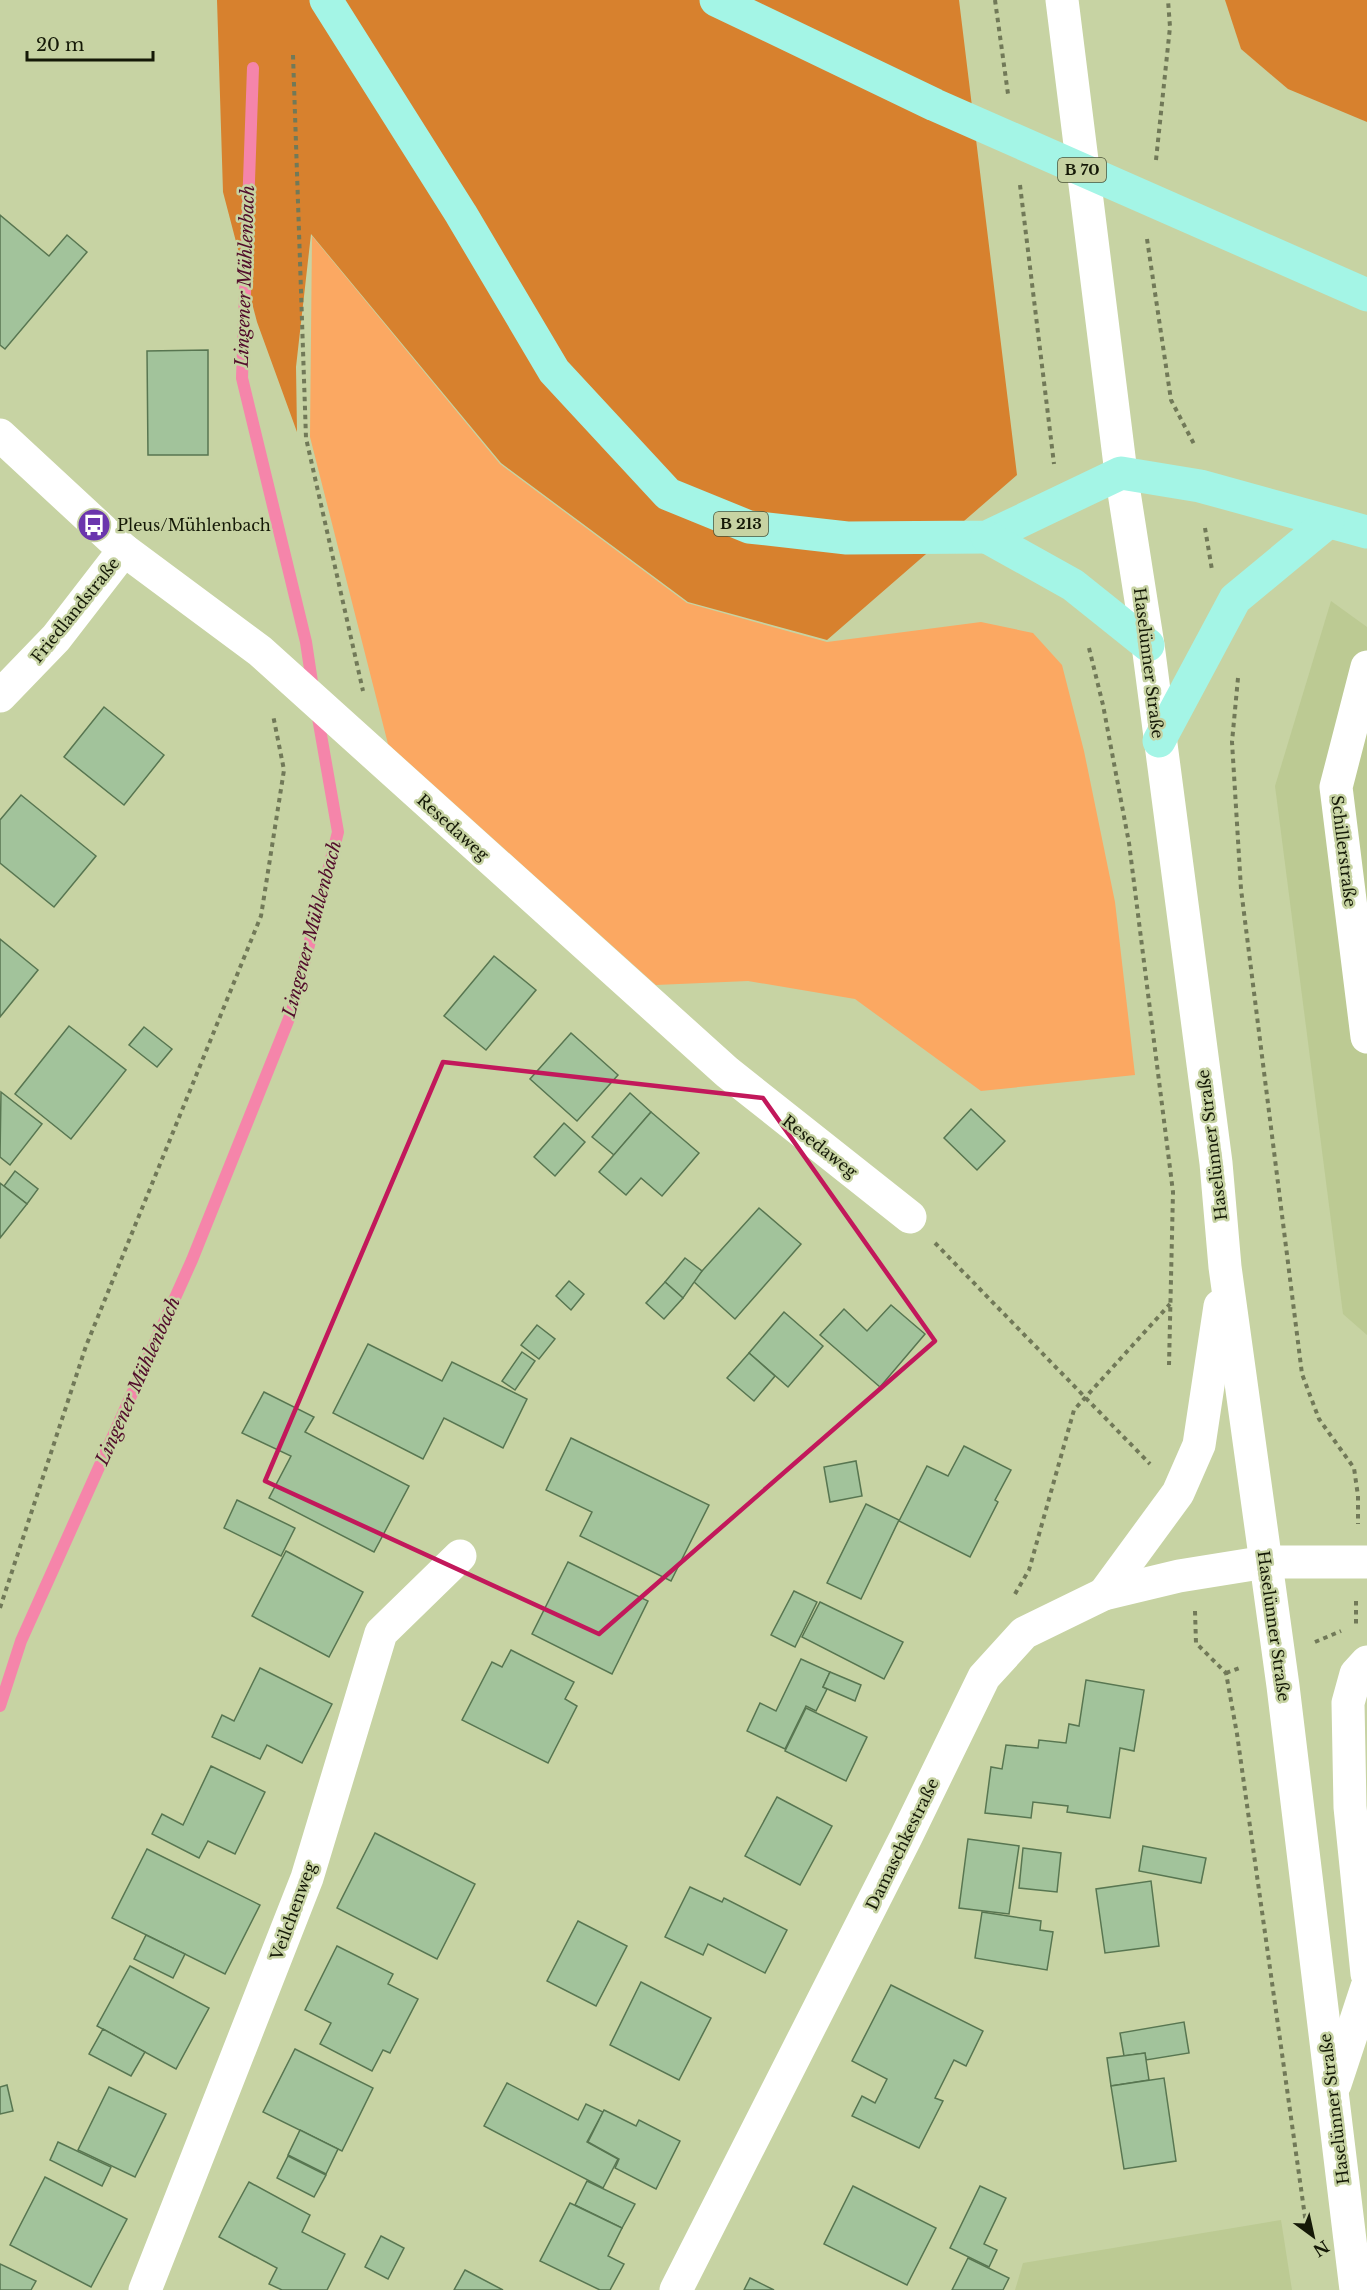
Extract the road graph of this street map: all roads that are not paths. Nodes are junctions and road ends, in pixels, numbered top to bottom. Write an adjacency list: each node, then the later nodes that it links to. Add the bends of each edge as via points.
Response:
1 (326, 0): 9 (main road, B 213, via 554,371 668,494 749,527 847,538)
2 (716, 0): 4 (main road, B 70, via 935,105)
3 (1062, 0): 6 (street, Haselünner Straße)
4 (1367, 295)
5 (0, 435): 10 (street, Resedaweg)
6 (1121, 473): 7 (main road, via 1200,486); 9 (main road); 11 (street, Haselünner Straße)
7 (1328, 522): 8 (main road); 14 (main road, via 1235,599)
8 (1367, 532)
9 (987, 537): 11 (main road, B 213, via 1073,585)
10 (124, 550): 13 (street, Friedlandstraße, via 56,638); 16 (street, Resedaweg, via 264,654 727,1072)
11 (1148, 645): 14 (street, Haselünner Straße)
12 (1367, 667): 15 (street, Schillerstraße, via 1336,787)
13 (0, 696)
14 (1159, 741): 17 (street, Haselünner Straße, via 1216,1163)
15 (1367, 1037)
16 (910, 1217)
17 (1225, 1267): 19 (street, Haselünner Straße); 21 (street, via 1199,1445 1178,1493)
18 (460, 1556): 26 (street, Veilchenweg, via 381,1633 307,1878)
19 (1266, 1562): 20 (street); 21 (street, Damaschkestraße, via 1179,1576); 25 (street, Haselünner Straße)
20 (1367, 1562)
21 (1104, 1594): 27 (street, Damaschkestraße, via 1024,1633 984,1677)
22 (1367, 1662): 23 (street, via 1356,1674 1348,1703 1350,1807)
23 (1367, 1974)
24 (1367, 1987): 25 (street)
25 (1332, 2094): 28 (street, Haselünner Straße)
26 (149, 2289)
27 (676, 2290)
28 (1356, 2290)

